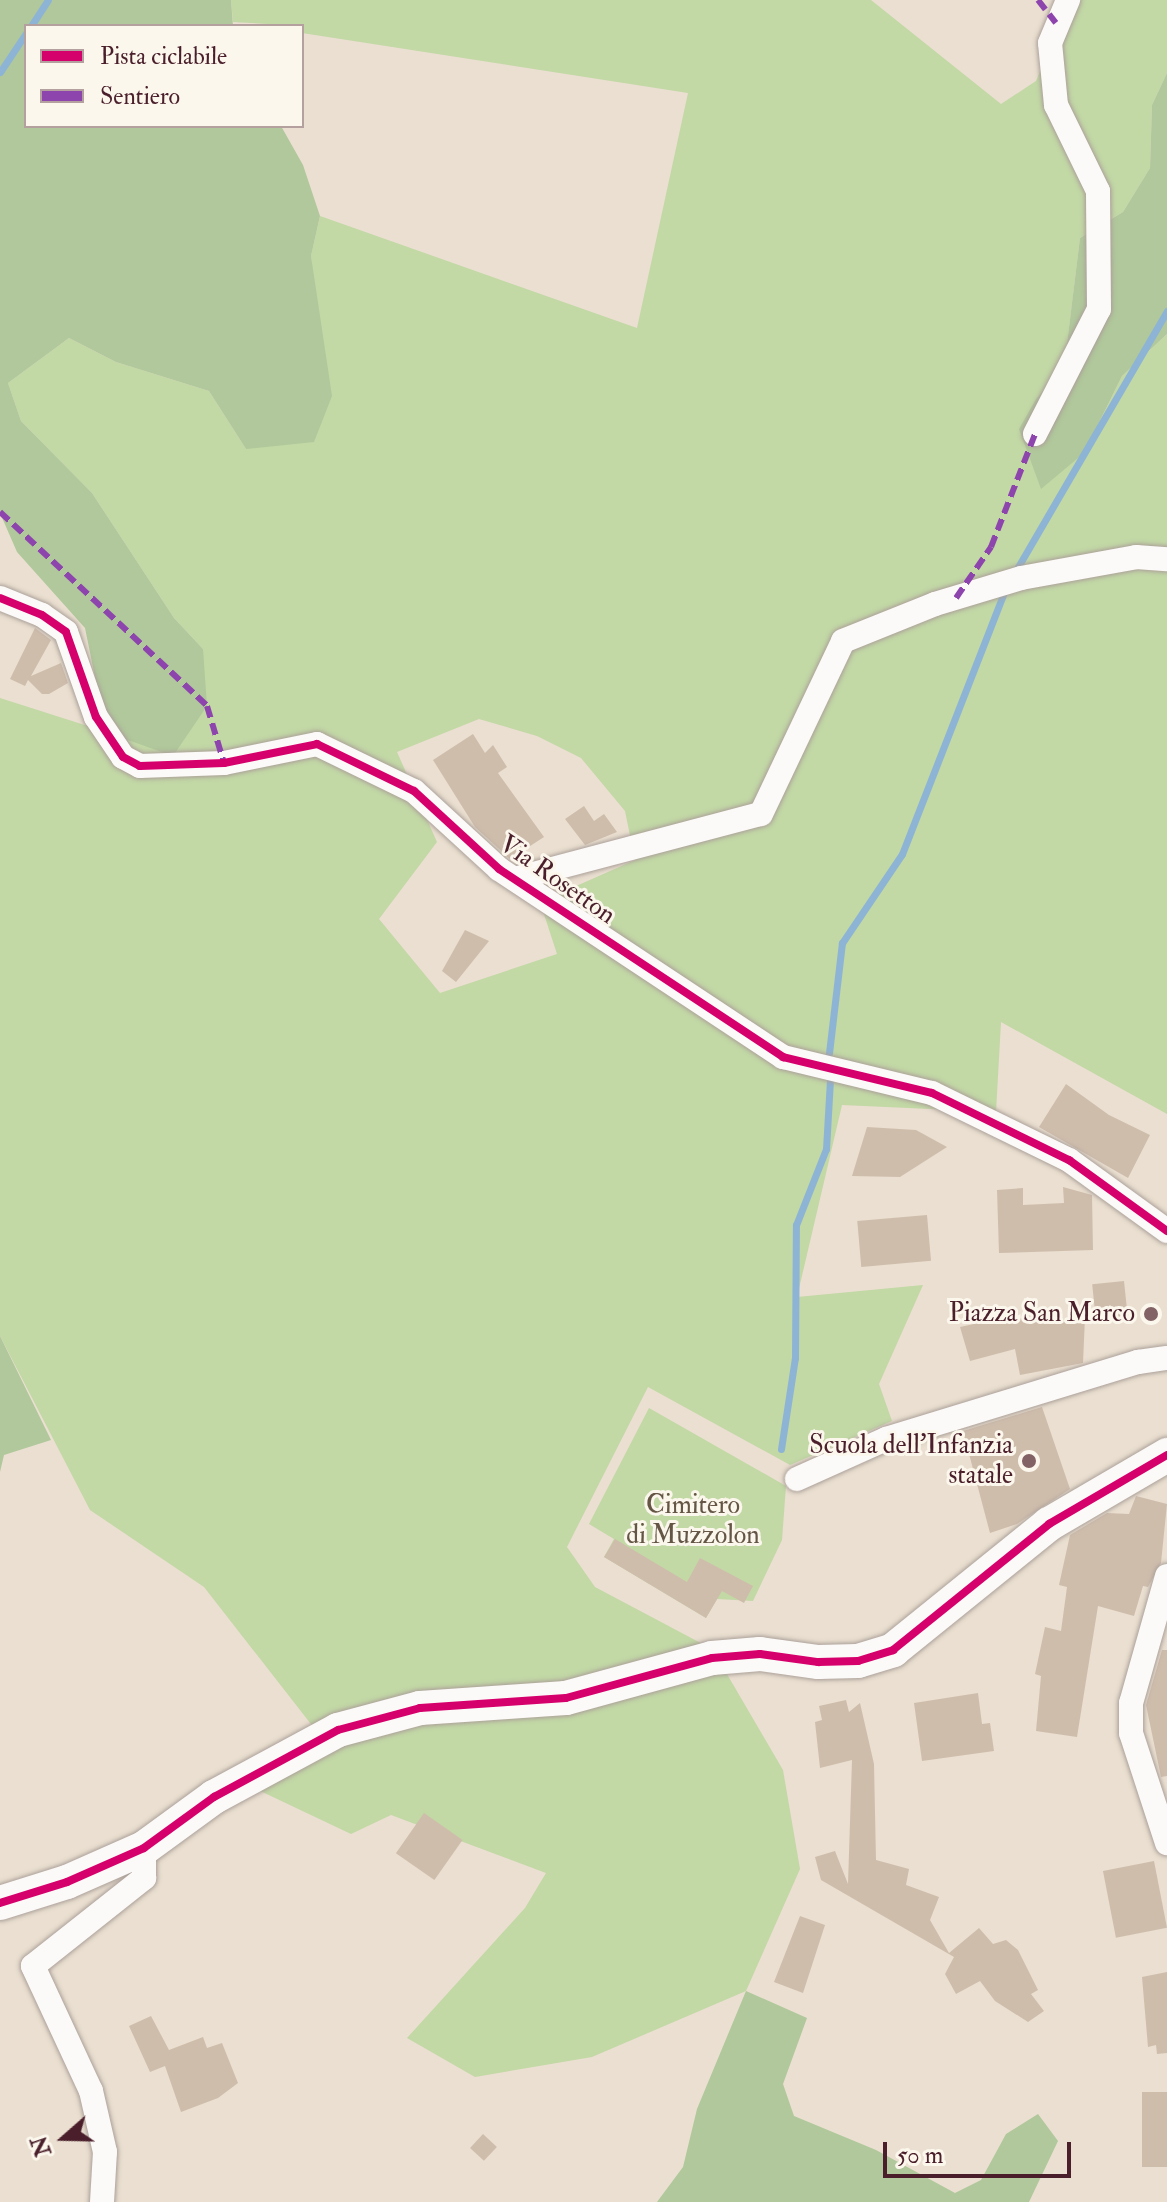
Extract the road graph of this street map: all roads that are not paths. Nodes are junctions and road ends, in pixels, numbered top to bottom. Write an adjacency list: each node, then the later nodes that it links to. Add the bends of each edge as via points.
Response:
1 (1068, 0): 2 (street, via 1050,43 1056,105 1098,191 1099,309)
2 (1035, 434)
3 (1167, 559): 5 (street, via 1136,557 1021,578 843,641 761,814)
4 (0, 598): 5 (street, Via Rosetton, via 42,615 66,632 96,717 140,766 224,763 317,744 414,791 499,869)
5 (518, 878): 6 (street, Via Rosetton, via 783,1057 932,1093 1069,1160)
6 (1167, 1231)
7 (1167, 1358): 9 (street, via 1138,1362 886,1439)
8 (1167, 1455): 12 (street, via 1049,1524 893,1650 858,1661 760,1654 712,1658 566,1698 420,1708 338,1730 277,1760)
9 (797, 1479)
10 (1167, 1576): 11 (street, via 1131,1703 1131,1733)
11 (1167, 1843)
12 (144, 1848): 13 (street, via 67,1882); 14 (street, via 144,1878 33,1966 91,2091 105,2152)
13 (0, 1903)
14 (102, 2202)

